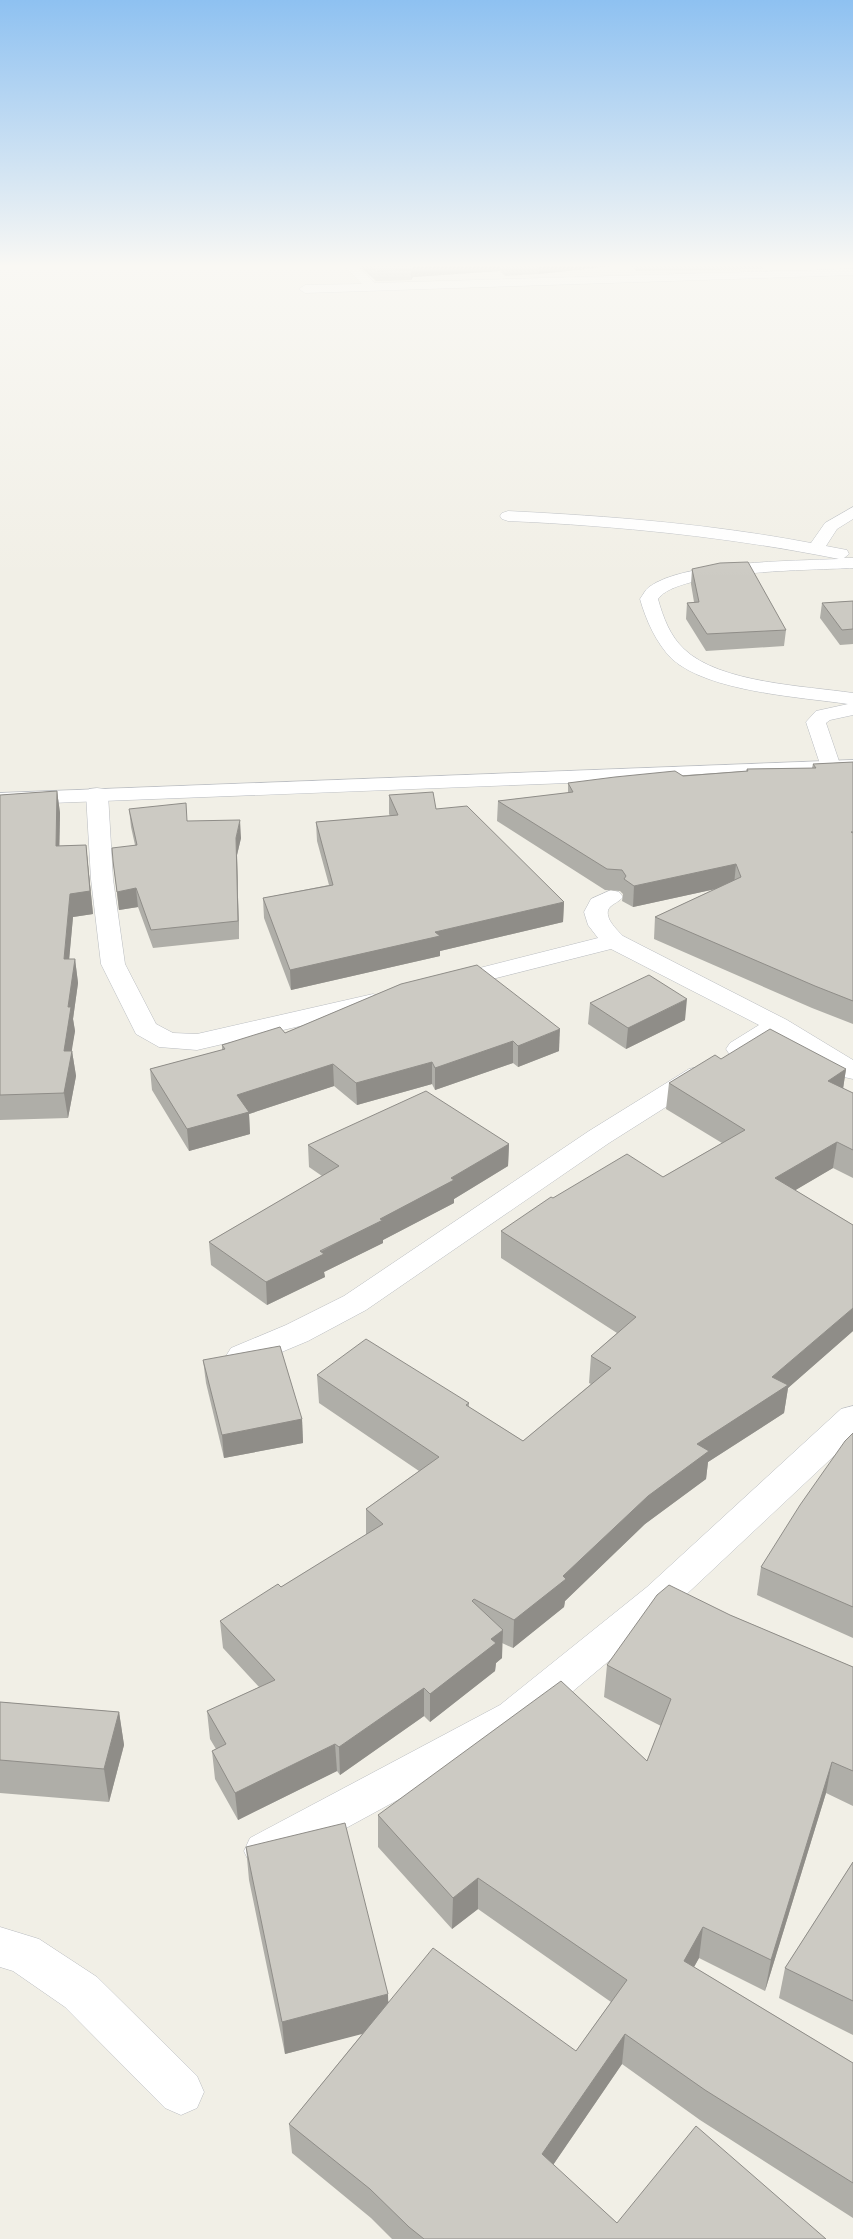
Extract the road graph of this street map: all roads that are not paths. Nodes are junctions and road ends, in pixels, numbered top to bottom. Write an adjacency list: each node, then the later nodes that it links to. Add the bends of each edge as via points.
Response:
1 (853, 512): 3 (street, via 831,526)
2 (508, 516): 3 (street, via 642,524)
3 (816, 549): 4 (street)
4 (853, 556)
5 (853, 563): 6 (street, via 752,569 691,577 655,590 649,598 665,637 685,660 735,679)
6 (853, 699)
7 (853, 710): 9 (street, via 823,715 816,722)
8 (853, 766): 9 (street)
9 (830, 767): 10 (street)
10 (97, 794): 11 (street); 15 (street, via 102,879 113,964 145,1029 168,1041 197,1042)
11 (0, 799)
12 (611, 897): 13 (street, via 599,904 596,912 600,925)
13 (614, 941): 14 (street); 16 (street)
14 (426, 989)
15 (398, 996)
16 (778, 1025): 17 (street); 18 (street, via 599,1137 355,1303)
17 (853, 1071)
18 (242, 1356)
19 (853, 1418): 20 (street, via 660,1597 514,1717)
20 (265, 1851)
21 (0, 1947): 22 (street, via 24,1954 81,1992)
22 (181, 2092)

